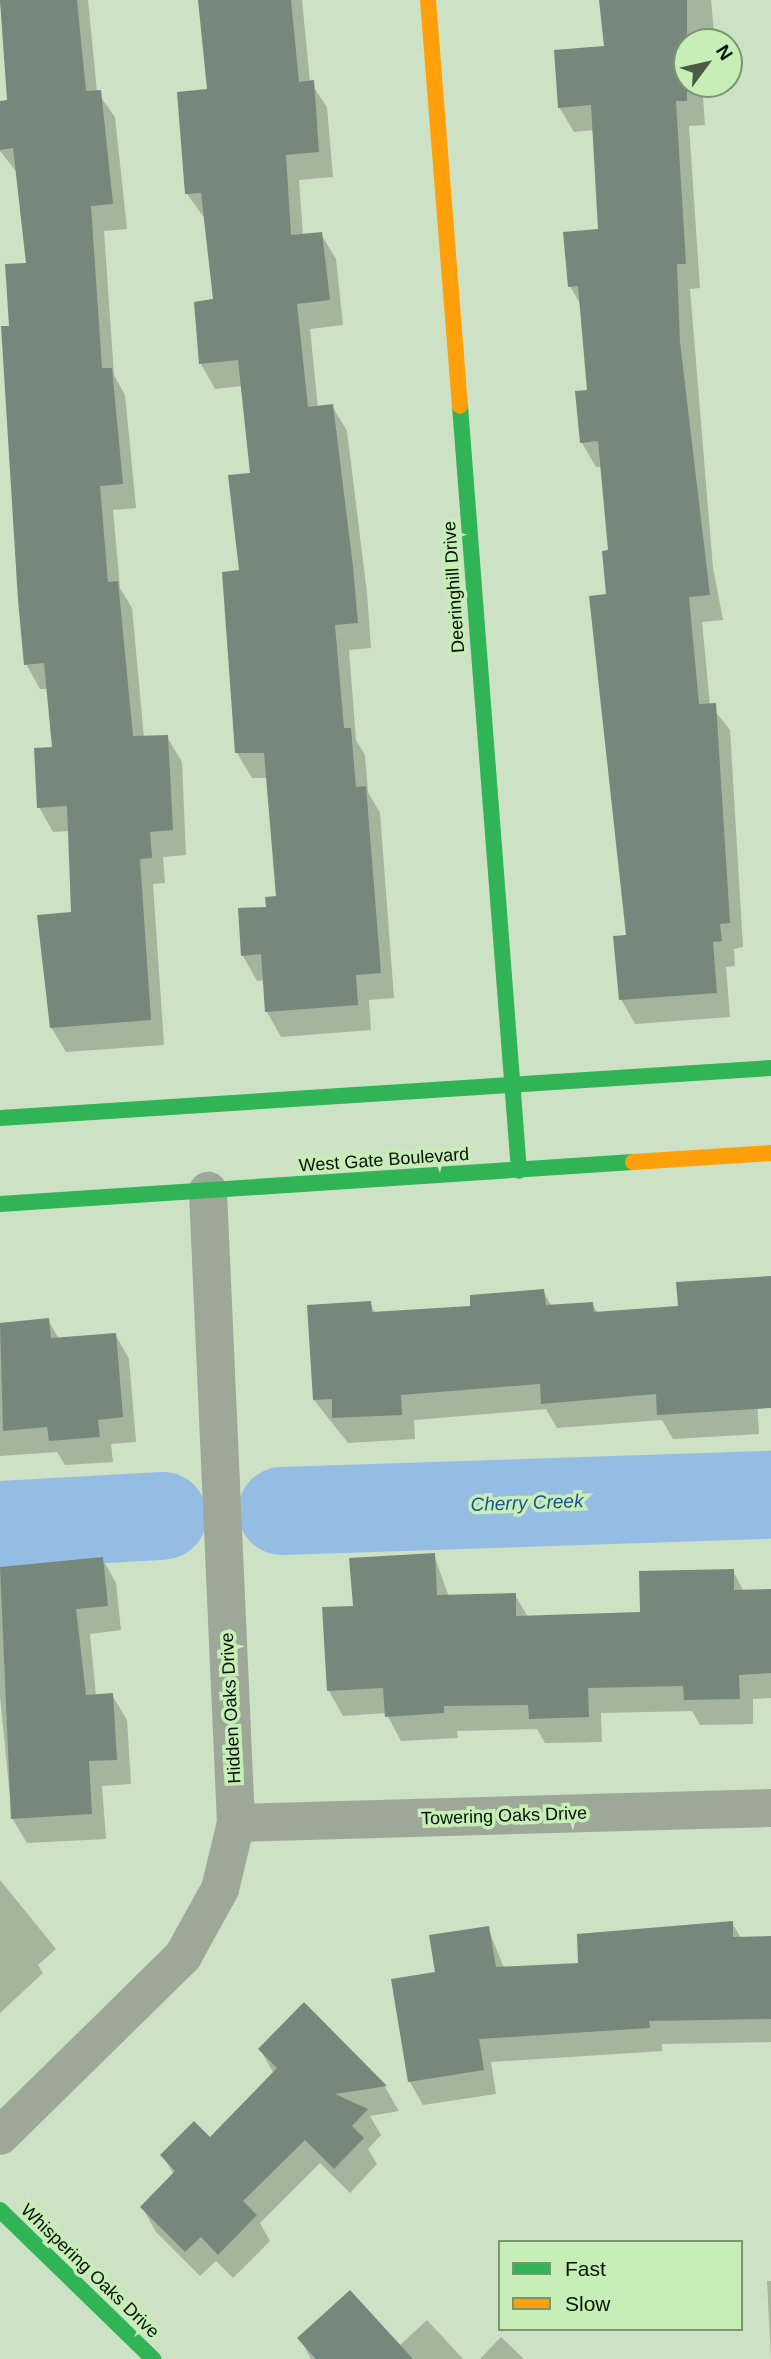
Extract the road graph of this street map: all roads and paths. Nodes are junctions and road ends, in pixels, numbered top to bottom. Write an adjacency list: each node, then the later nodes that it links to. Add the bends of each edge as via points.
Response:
1 (428, 0): 3 (main road, Deeringhill Drive)
2 (771, 1068): 3 (main road)
3 (513, 1084): 4 (main road); 6 (main road, Deeringhill Drive)
4 (0, 1118)
5 (771, 1153): 6 (main road, West Gate Boulevard)
6 (519, 1171): 7 (main road, West Gate Boulevard)
7 (208, 1191): 8 (main road, West Gate Boulevard); 10 (street, Hidden Oaks Drive)
8 (0, 1204)
9 (771, 1808): 10 (street, Towering Oaks Drive)
10 (236, 1823): 11 (street, Hidden Oaks Drive, via 220,1889 183,1956)
11 (0, 2136)
12 (0, 2210): 13 (main road, Whispering Oaks Drive)
13 (153, 2359)

